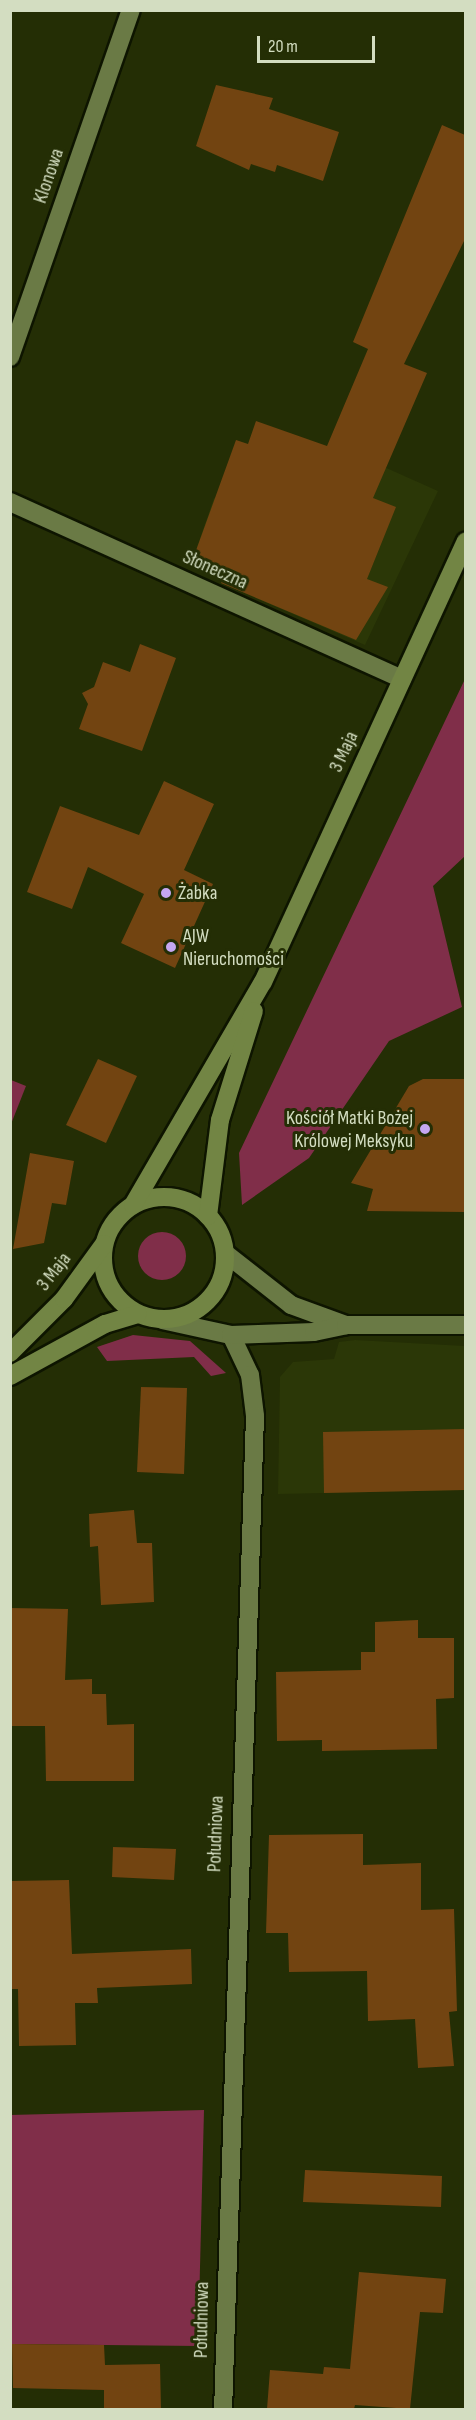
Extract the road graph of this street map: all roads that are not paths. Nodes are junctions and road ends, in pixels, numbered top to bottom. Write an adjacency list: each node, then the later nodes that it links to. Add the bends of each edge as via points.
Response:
1 (131, 10): 2 (street, Klonowa)
2 (10, 357)
3 (10, 502): 5 (street, Słoneczna)
4 (465, 541): 5 (street, 3 Maja)
5 (402, 679): 6 (street, 3 Maja)
6 (263, 982): 7 (street, 3 Maja); 8 (street, 3 Maja, via 220,1120)
7 (133, 1205): 8 (street, via 172,1198); 9 (street, via 115,1221)
8 (208, 1216): 10 (street)
9 (105, 1242): 11 (street, via 108,1284); 16 (street, 3 Maja, via 63,1299)
10 (225, 1253): 12 (street, via 223,1274 201,1307); 13 (street, via 291,1305)
11 (138, 1314): 12 (street); 17 (street, via 95,1329)
12 (162, 1320): 15 (street)
13 (346, 1325): 14 (street); 15 (street, via 314,1332)
14 (465, 1325)
15 (231, 1335): 18 (street, Południowa, via 250,1375 255,1416)
16 (10, 1353)
17 (10, 1376)
18 (223, 2409)

